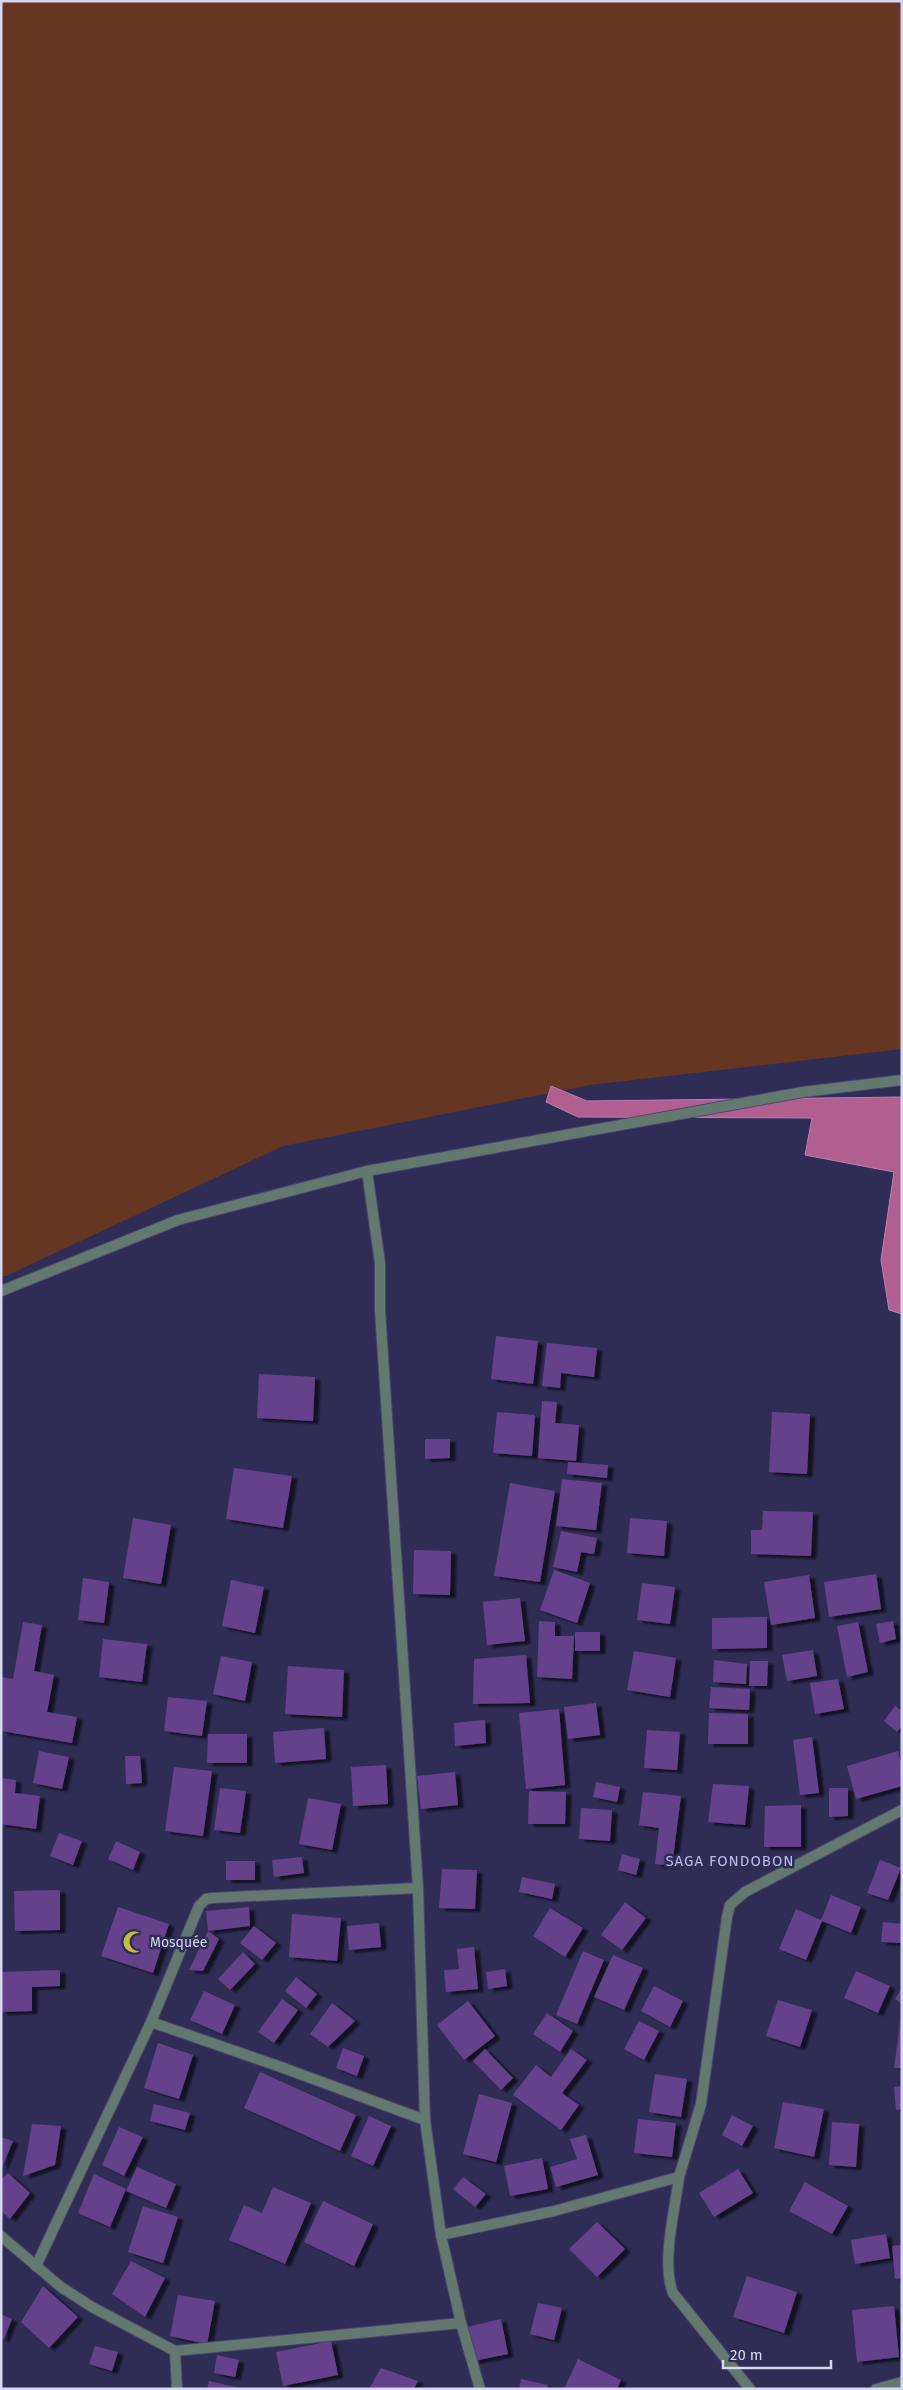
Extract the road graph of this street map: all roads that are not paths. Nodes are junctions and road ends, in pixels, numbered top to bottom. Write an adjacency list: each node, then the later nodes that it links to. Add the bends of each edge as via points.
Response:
1 (902, 1080): 2 (street, via 803,1092)
2 (367, 1171): 3 (street, via 178,1220); 5 (street, via 380,1263 380,1310)
3 (1, 1291)
4 (902, 1810): 8 (street, via 745,1892 730,1905 701,2104)
5 (418, 1888): 6 (street, via 206,1899 199,1906); 7 (street)
6 (151, 2022): 7 (street); 11 (street)
7 (425, 2120): 9 (street)
8 (679, 2177): 9 (street, via 554,2211); 17 (street, via 669,2284)
9 (441, 2235): 12 (street)
10 (1, 2236): 11 (street)
11 (36, 2266): 13 (street, via 92,2307)
12 (461, 2323): 13 (street); 16 (street)
13 (175, 2351): 15 (street)
14 (902, 2382): 18 (street)
15 (177, 2389)
16 (480, 2389)
17 (750, 2389)
18 (876, 2389)

